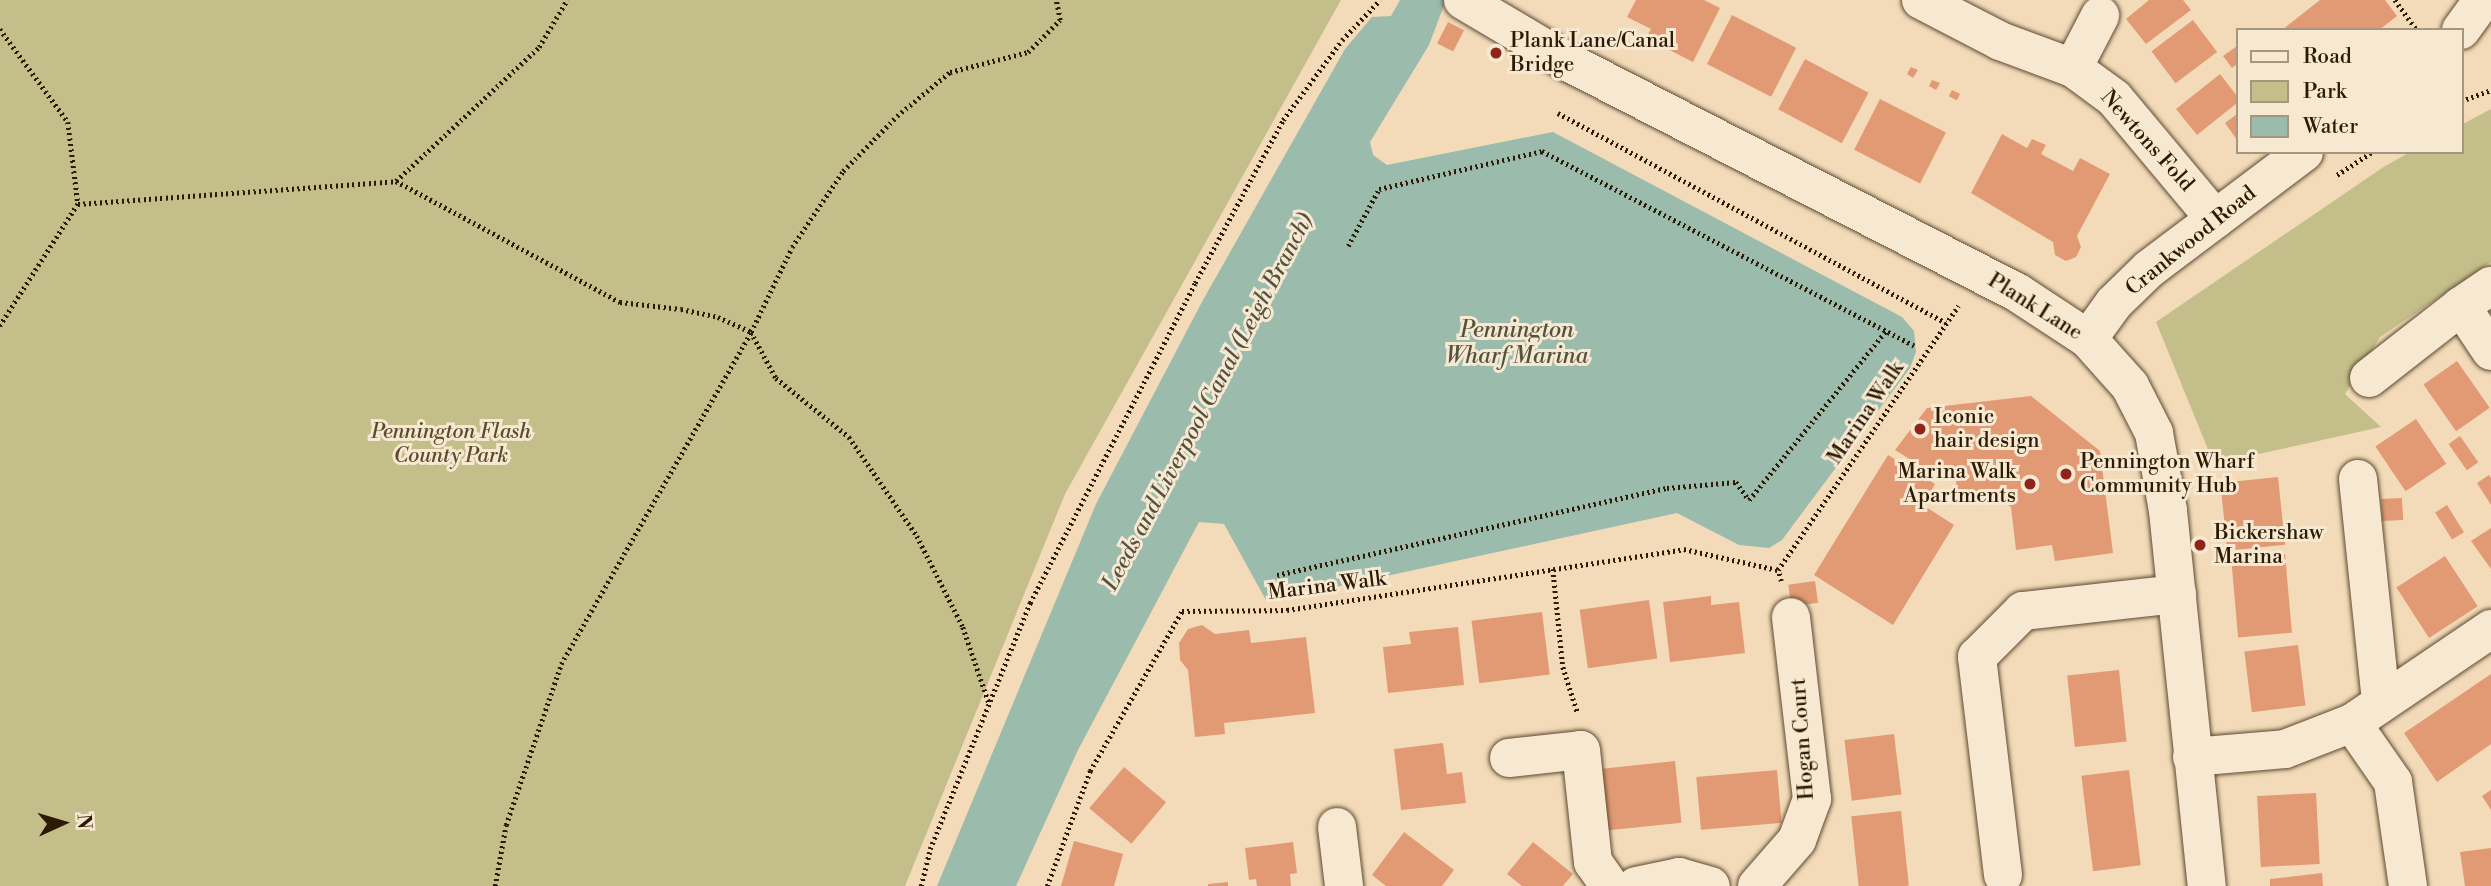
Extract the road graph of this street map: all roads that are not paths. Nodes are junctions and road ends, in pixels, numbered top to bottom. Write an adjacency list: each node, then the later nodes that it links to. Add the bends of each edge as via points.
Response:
1 (1921, 0): 6 (street, Newtons Fold, via 2000,41)
2 (2483, 0): 5 (street)
3 (1470, 4): 10 (street, Plank Lane, via 1567,62 1980,273)
4 (2100, 16): 6 (street)
5 (2462, 28)
6 (2073, 68): 8 (street, Newtons Fold, via 2114,98)
7 (2301, 154): 8 (street, Crankwood Road)
8 (2215, 219): 10 (street, Crankwood Road, via 2149,269 2114,303)
9 (2476, 296): 11 (street); 12 (street)
10 (2088, 339): 14 (street, Plank Lane, via 2130,386 2154,433)
11 (2491, 351)
12 (2369, 378)
13 (2358, 479): 17 (street)
14 (2177, 594): 18 (street, Plank Lane); 21 (street, via 2022,611 1977,657)
15 (1791, 617): 26 (street, Hogan Court, via 1812,799 1797,840)
16 (2491, 629): 17 (street)
17 (2367, 713): 18 (street, via 2285,750); 28 (street, via 2393,782)
18 (2192, 757): 27 (street, Plank Lane)
19 (1509, 758): 23 (street, via 1581,750 1593,862)
20 (1337, 827): 22 (street)
21 (2003, 875)
22 (1344, 886)
23 (1610, 886)
24 (1636, 886): 25 (street, via 1679,877)
25 (1711, 886)
26 (1757, 886)
27 (2207, 886)
28 (2408, 886)

